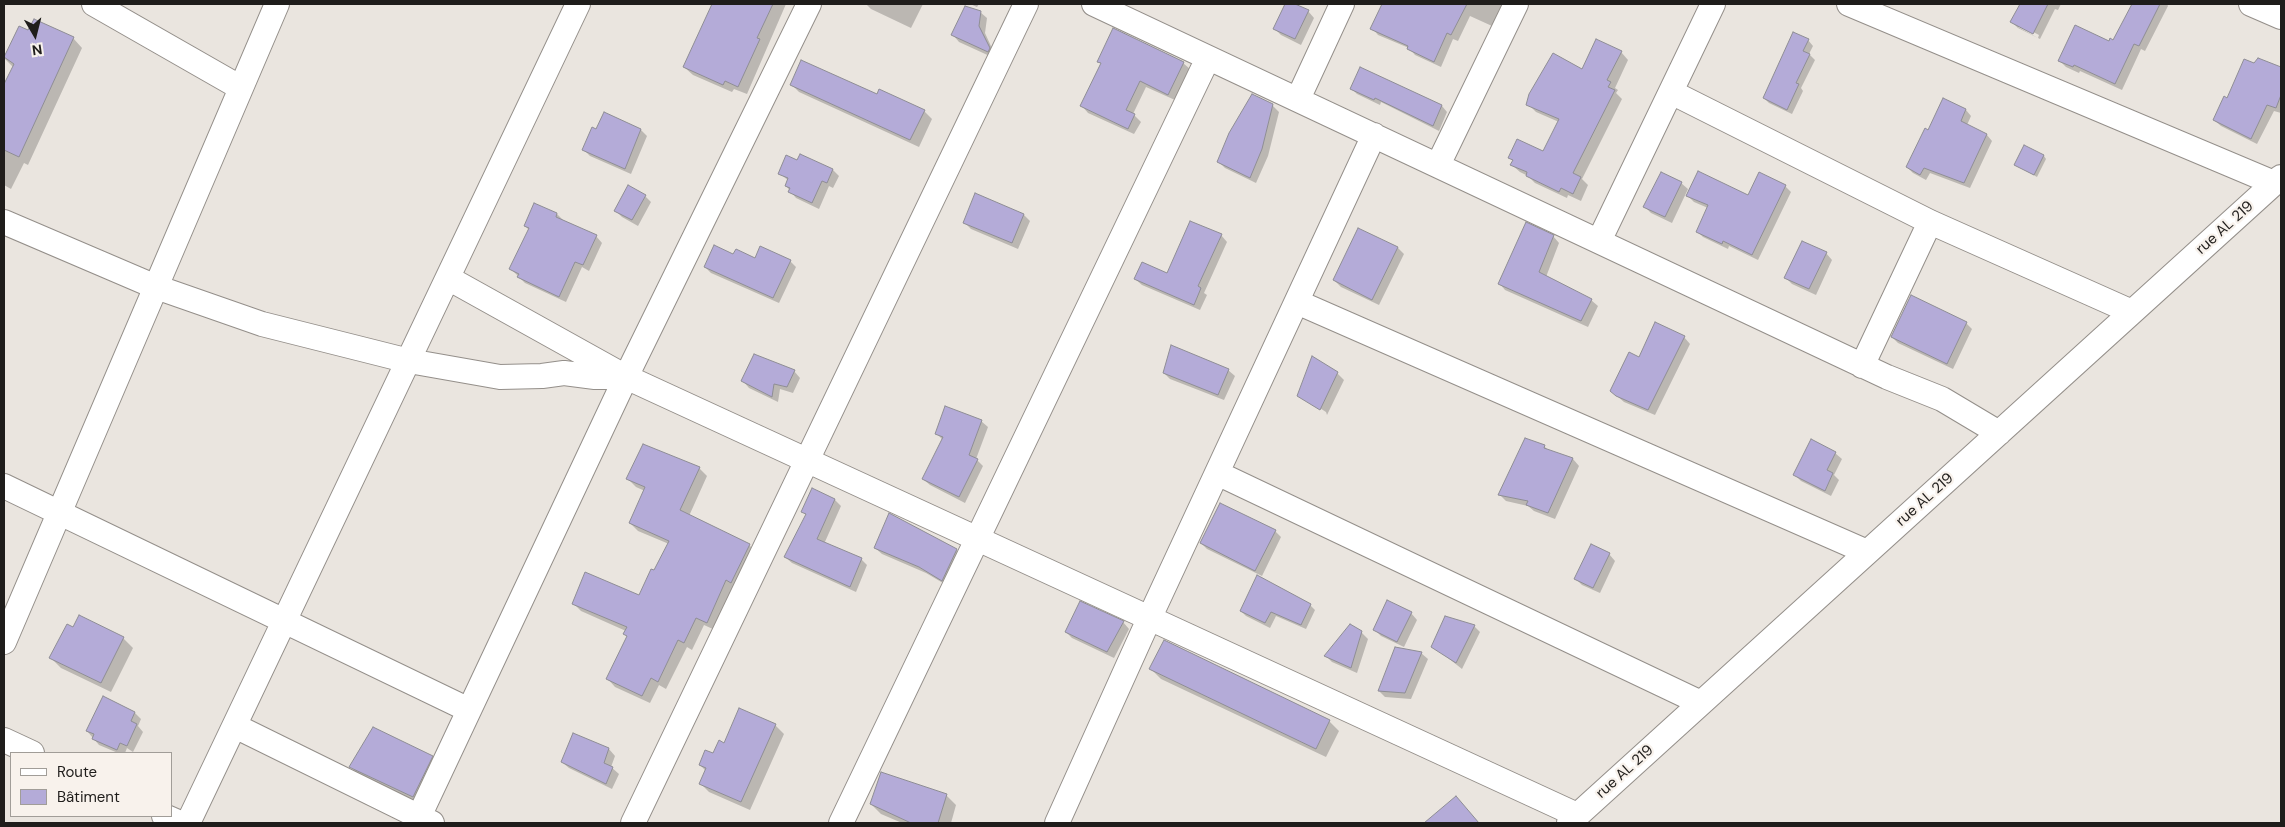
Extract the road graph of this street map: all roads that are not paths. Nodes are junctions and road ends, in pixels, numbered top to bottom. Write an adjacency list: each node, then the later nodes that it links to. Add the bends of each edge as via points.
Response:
1 (94, 4): 15 (street)
2 (277, 4): 15 (street)
3 (578, 4): 24 (street)
4 (809, 4): 30 (street)
5 (1026, 4): 32 (street)
6 (1094, 4): 14 (street)
7 (1342, 4): 17 (street)
8 (1516, 4): 19 (street)
9 (1713, 4): 16 (street)
10 (1850, 4): 12 (street)
11 (2251, 4): 13 (street)
12 (1889, 12): 20 (street)
13 (2281, 16)
14 (1208, 58): 17 (street); 36 (street)
15 (241, 88): 25 (street)
16 (1671, 92): 22 (street); 23 (street)
17 (1298, 99): 18 (street)
18 (1374, 136): 19 (street); 26 (street)
19 (1438, 165): 23 (street)
20 (2278, 180): 27 (street, rue AL 219)
21 (4, 222): 25 (street)
22 (1930, 222): 27 (street); 29 (street)
23 (1599, 241): 29 (street)
24 (448, 278): 28 (street); 30 (street)
25 (156, 287): 28 (street, via 262,324); 35 (street)
26 (1297, 302): 33 (street); 37 (street)
27 (2132, 312): 31 (street, rue AL 219)
28 (409, 361): 30 (street, via 500,377 564,373); 39 (street)
29 (1862, 366): 31 (street, via 1942,399)
30 (626, 376): 32 (street); 42 (street)
31 (1999, 433): 37 (street, rue AL 219)
32 (807, 461): 36 (street); 51 (street)
33 (1217, 474): 38 (street); 41 (street)
34 (4, 486): 35 (street)
35 (59, 513): 39 (street); 40 (street)
36 (977, 539): 38 (street); 52 (street)
37 (1867, 552): 41 (street, rue AL 219)
38 (1148, 619): 47 (street); 53 (street)
39 (285, 622): 42 (street); 43 (street)
40 (4, 642)
41 (1702, 703): 47 (street, rue AL 219)
42 (469, 710): 48 (street)
43 (235, 726): 48 (street); 50 (street)
44 (4, 740): 45 (street)
45 (30, 752)
46 (166, 817): 49 (street)
47 (1573, 819)
48 (422, 821)
49 (180, 823)
50 (188, 823)
51 (633, 823)
52 (841, 823)
53 (1057, 823)

